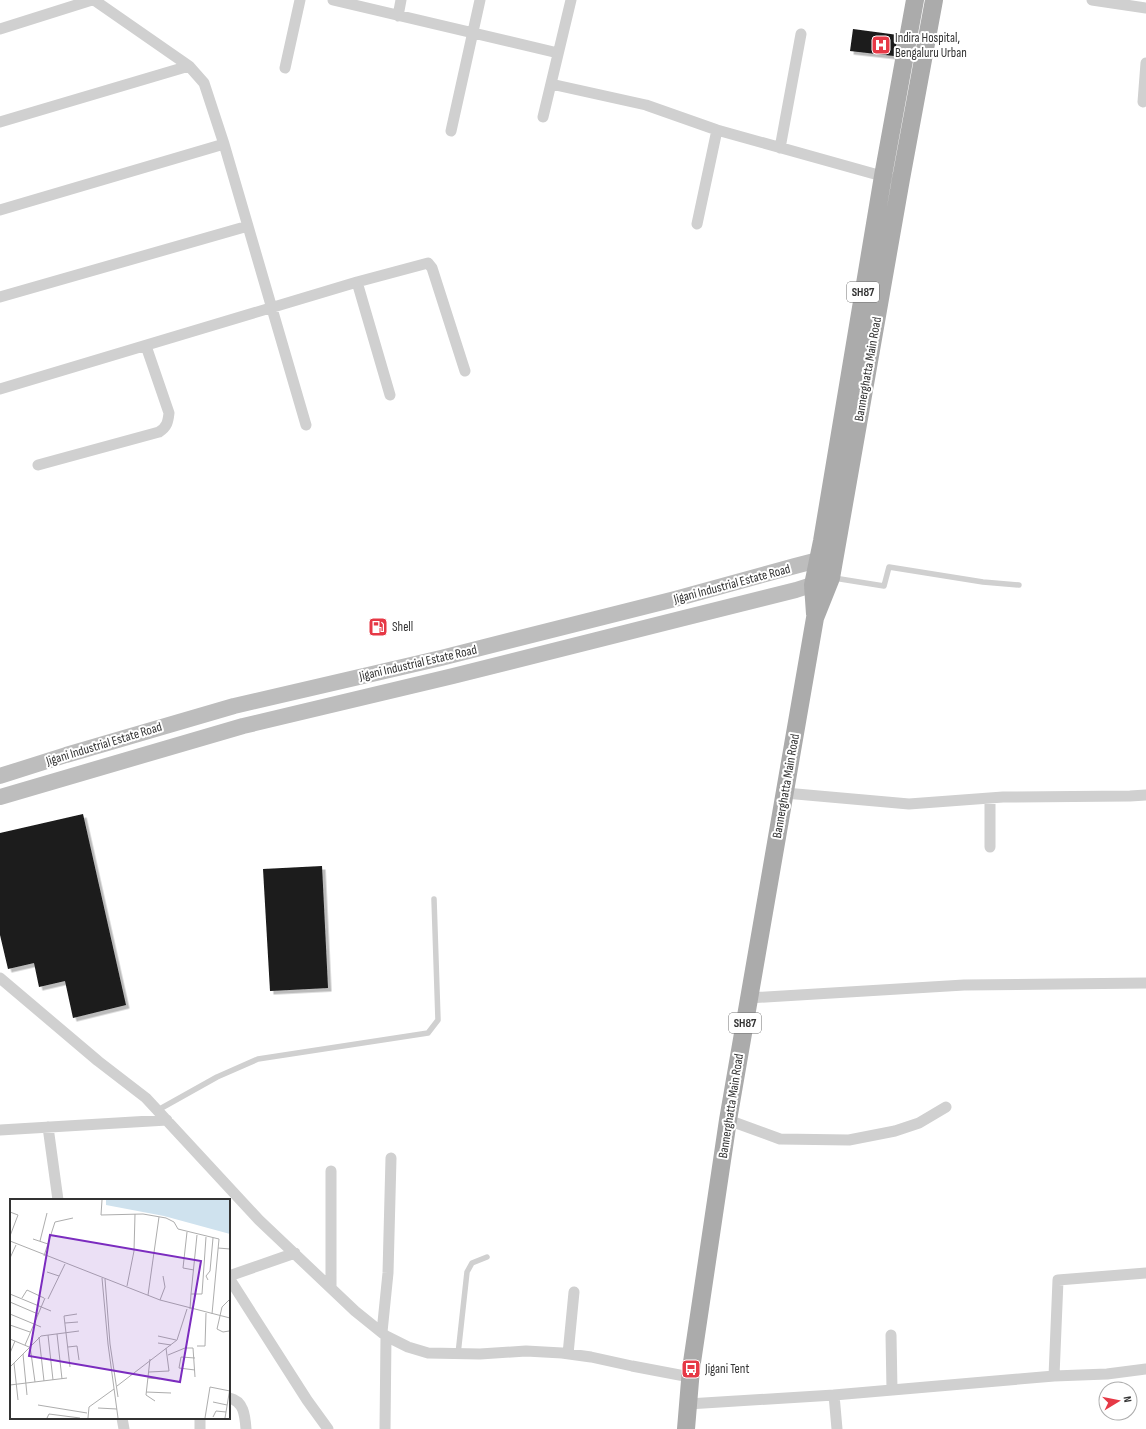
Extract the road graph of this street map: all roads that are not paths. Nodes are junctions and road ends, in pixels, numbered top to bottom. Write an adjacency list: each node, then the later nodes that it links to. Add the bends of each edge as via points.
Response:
1 (93, 0): 12 (street); 17 (street)
2 (300, 0): 18 (street)
3 (333, 0): 11 (street)
4 (402, 0): 11 (street)
5 (480, 0): 13 (street)
6 (571, 0): 15 (street)
7 (915, 0): 27 (main road, Bannerghatta Main Road / SH87)
8 (934, 0): 28 (main road, Bannerghatta Main Road / SH87)
9 (1092, 0): 10 (street)
10 (1146, 8)
11 (398, 16): 13 (street)
12 (0, 28)
13 (472, 34): 15 (street); 24 (street)
14 (801, 34): 26 (street)
15 (558, 53): 19 (street)
16 (1146, 63): 20 (street)
17 (190, 66): 22 (street); 25 (street, via 204,83)
18 (285, 68)
19 (551, 84): 21 (street); 23 (street, via 646,105)
20 (1143, 102)
21 (543, 117)
22 (0, 122)
23 (717, 130): 26 (street); 30 (street)
24 (451, 131)
25 (224, 144): 29 (street); 31 (street)
26 (780, 148): 27 (street)
27 (883, 176): 28 (street); 40 (main road, Bannerghatta Main Road / SH87)
28 (901, 181): 40 (main road, Bannerghatta Main Road / SH87)
29 (0, 210)
30 (698, 224)
31 (248, 226): 33 (street); 34 (street)
32 (358, 282): 34 (street); 36 (street, via 430,264); 38 (street)
33 (0, 297)
34 (272, 308): 35 (street); 39 (street)
35 (146, 346): 37 (street); 41 (street, via 169,413 165,428 159,432)
36 (465, 371)
37 (0, 389)
38 (390, 395)
39 (306, 425)
40 (850, 425): 42 (main road, Bannerghatta Main Road / SH87); 43 (main road, Bannerghatta Main Road / SH87)
41 (38, 466)
42 (836, 552): 43 (main road, Jigani Industrial Estate Road); 44 (main road, Bannerghatta Main Road / SH87)
43 (818, 560): 45 (main road, Bannerghatta Main Road / SH87); 48 (main road, Jigani Industrial Estate Road, via 441,658 234,706 66,754)
44 (831, 578): 45 (main road, Jigani Industrial Estate Road); 46 (lane, via 884,586 889,567); 47 (main road, Bannerghatta Main Road / SH87)
45 (813, 585): 47 (main road, Bannerghatta Main Road / SH87); 51 (main road, Jigani Industrial Estate Road, via 244,726)
46 (1019, 585)
47 (815, 618): 49 (main road, Bannerghatta Main Road / SH87)
48 (0, 776)
49 (785, 793): 52 (street, via 909,804); 57 (main road, Bannerghatta Main Road / SH87)
50 (1146, 794): 52 (street)
51 (0, 797)
52 (990, 798): 53 (street)
53 (990, 847)
54 (434, 899): 59 (lane, via 438,1020 428,1032 258,1059 217,1077)
55 (0, 978): 59 (street)
56 (1146, 982): 57 (street, via 964,985)
57 (749, 998): 61 (main road, Bannerghatta Main Road / SH87)
58 (946, 1107): 61 (street, via 895,1132 849,1140 780,1139)
59 (158, 1110): 60 (street)
60 (167, 1120): 62 (street); 67 (street, via 259,1220)
61 (728, 1120): 80 (main road, Bannerghatta Main Road / SH87)
62 (48, 1127): 63 (street); 66 (street)
63 (0, 1130)
64 (391, 1158): 74 (street)
65 (331, 1171): 72 (street)
66 (58, 1199)
67 (295, 1254): 70 (street); 72 (street)
68 (487, 1257): 76 (lane, via 472,1263 467,1272)
69 (1146, 1273): 79 (street, via 1058,1280)
70 (230, 1277)
71 (230, 1279): 88 (street, via 306,1400)
72 (331, 1288): 74 (street)
73 (574, 1292): 77 (street)
74 (384, 1334): 76 (street, via 408,1347 428,1353); 89 (street)
75 (891, 1335): 81 (street)
76 (458, 1354): 77 (street, via 526,1351)
77 (568, 1354): 80 (street)
78 (1146, 1369): 79 (street)
79 (1054, 1376): 81 (street)
80 (690, 1377): 84 (main road, Bannerghatta Main Road / SH87)
81 (892, 1390): 82 (street)
82 (834, 1395): 84 (street); 91 (street)
83 (230, 1398): 87 (street, via 237,1400 241,1406)
84 (688, 1404): 90 (main road, Bannerghatta Main Road / SH87)
85 (122, 1419): 86 (street)
86 (124, 1429)
87 (246, 1429)
88 (328, 1429)
89 (385, 1429)
90 (686, 1429)
91 (837, 1429)

